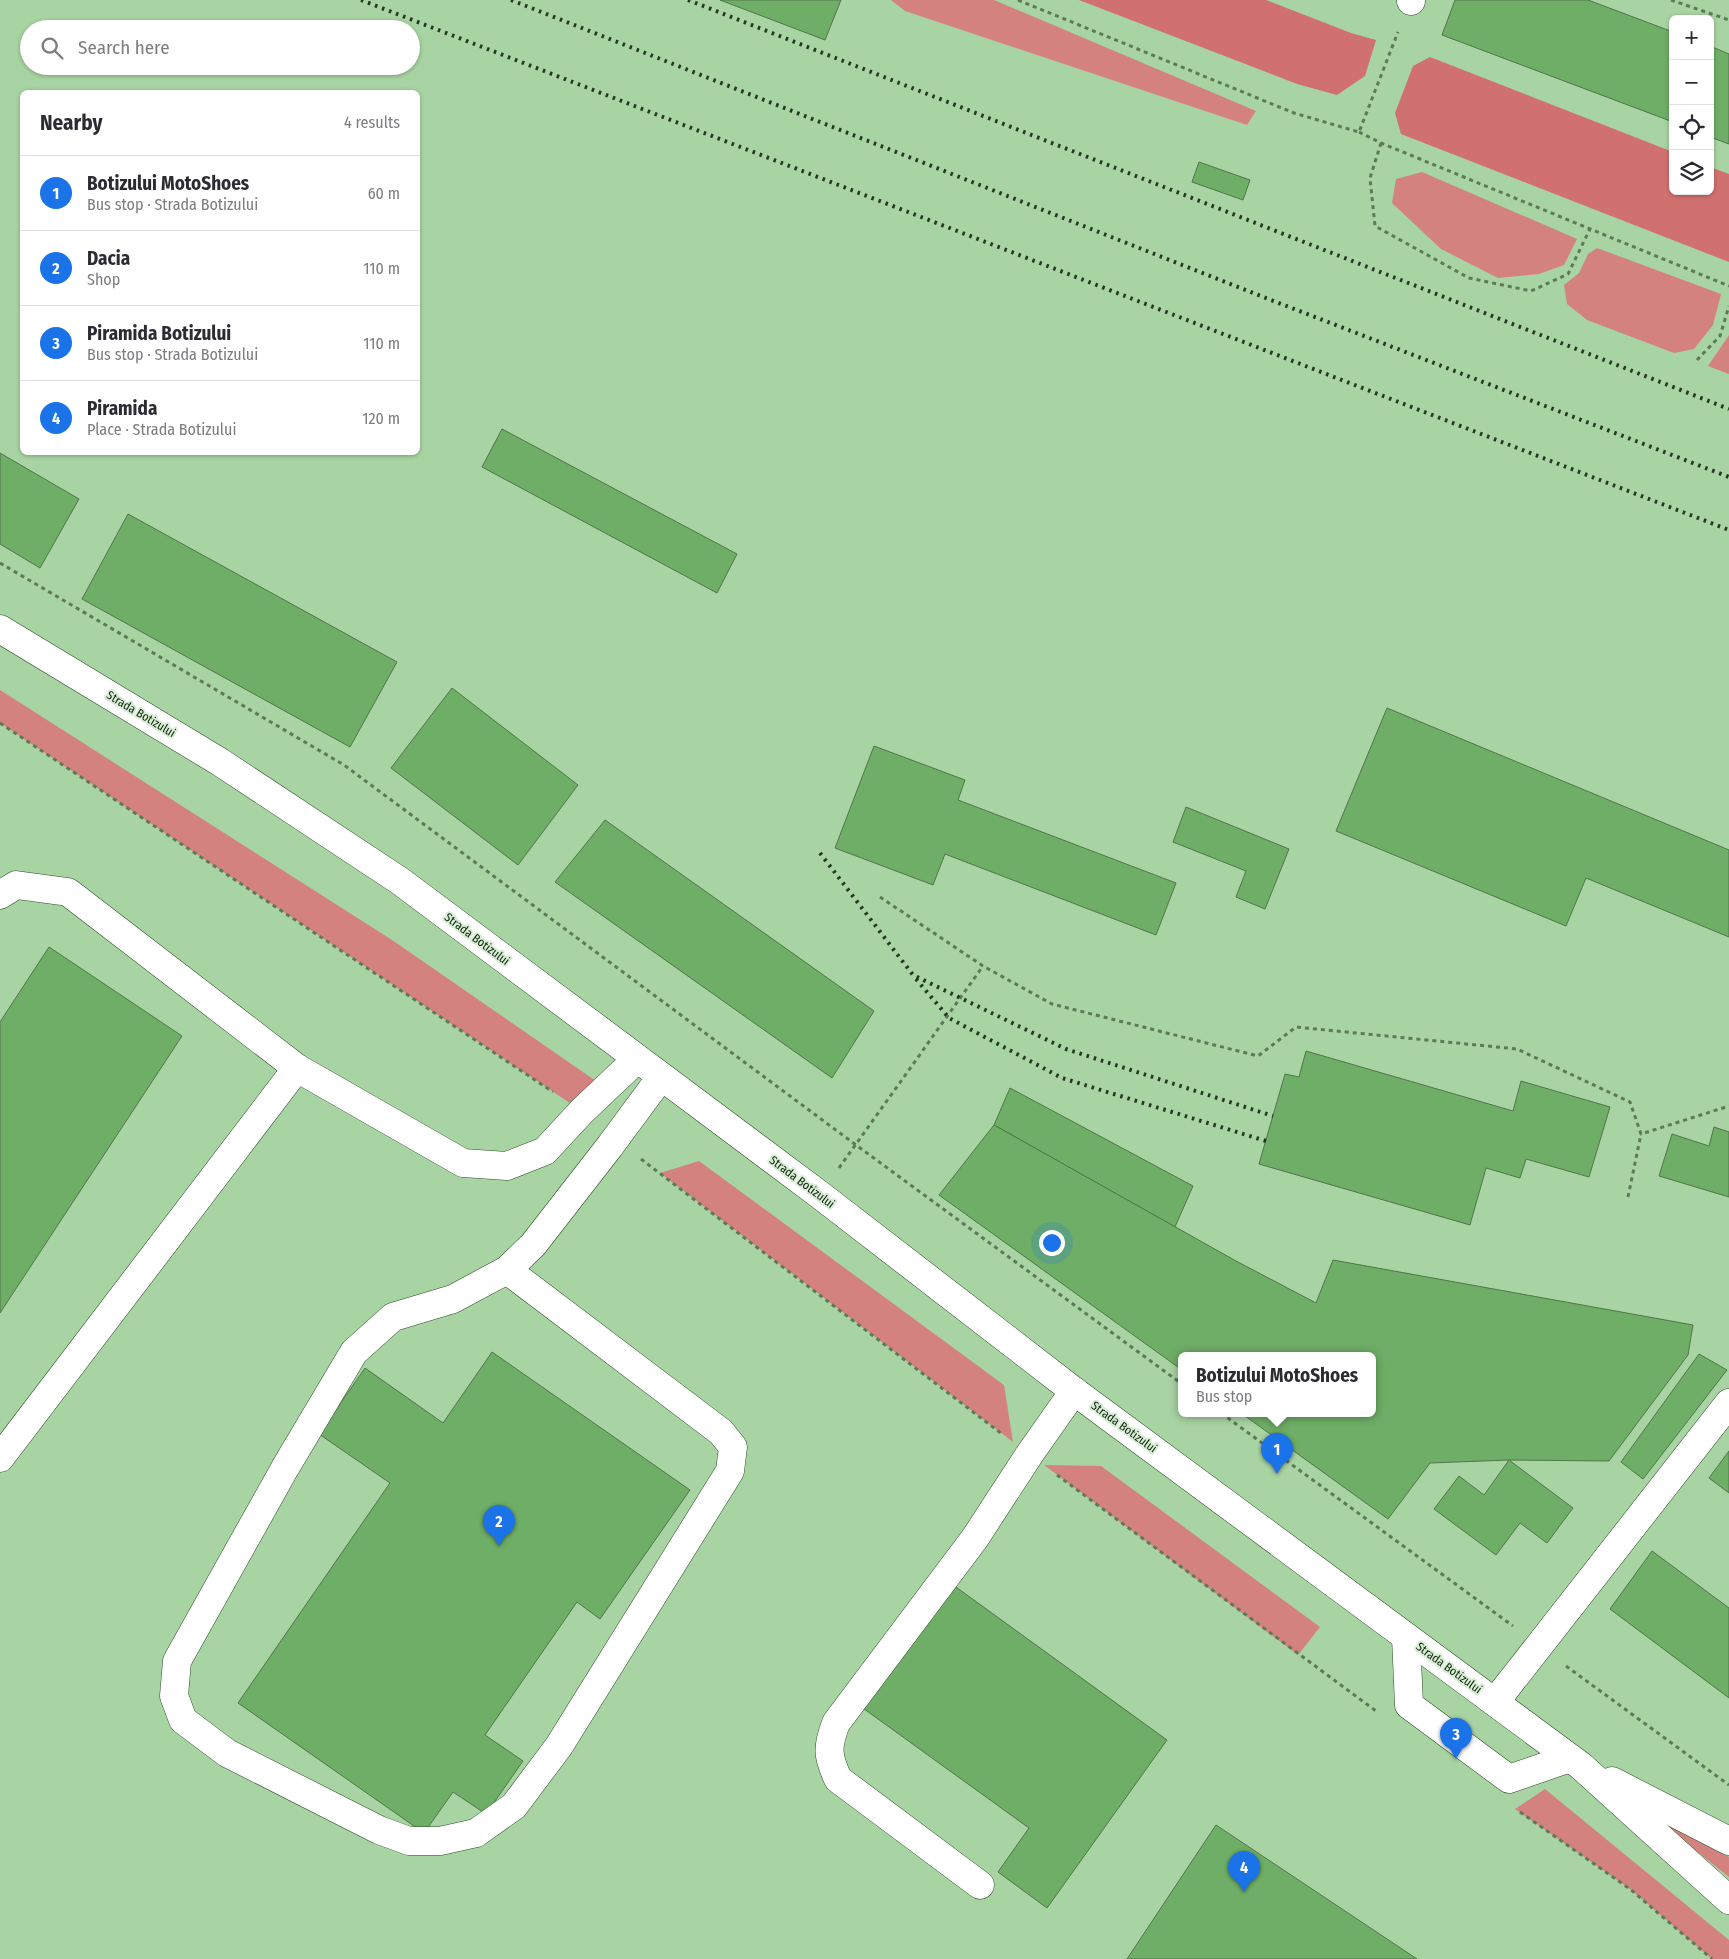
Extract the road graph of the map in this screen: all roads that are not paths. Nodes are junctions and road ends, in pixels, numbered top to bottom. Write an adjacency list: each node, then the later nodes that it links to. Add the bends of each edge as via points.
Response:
1 (0, 629): 3 (main road, Strada Botizului, via 220,762 400,881)
2 (0, 895): 4 (main road, via 16,885 68,892)
3 (637, 1059): 4 (main road, via 545,1151 508,1166 463,1163); 5 (main road, Strada Botizului)
4 (297, 1068): 9 (main road)
5 (661, 1077): 6 (main road, via 533,1245); 7 (main road, Strada Botizului)
6 (507, 1270): 6 (main road, via 453,1299 393,1317 354,1352 177,1661 174,1696 183,1720 227,1753 379,1830 409,1841 440,1841 476,1834 514,1806 559,1746 730,1471 733,1447 721,1432)
7 (1074, 1390): 10 (main road, Strada Botizului); 14 (main road, via 974,1538 836,1723 829,1743 830,1764 838,1780)
8 (1729, 1403): 11 (main road)
9 (0, 1458)
10 (1406, 1636): 11 (main road, Strada Botizului); 12 (main road, via 1409,1705 1510,1779)
11 (1495, 1702): 12 (main road, Strada Botizului)
12 (1576, 1762): 13 (main road, Strada Botizului); 15 (main road, Strada Botizului)
13 (1729, 1841)
14 (980, 1885)
15 (1729, 1900)

